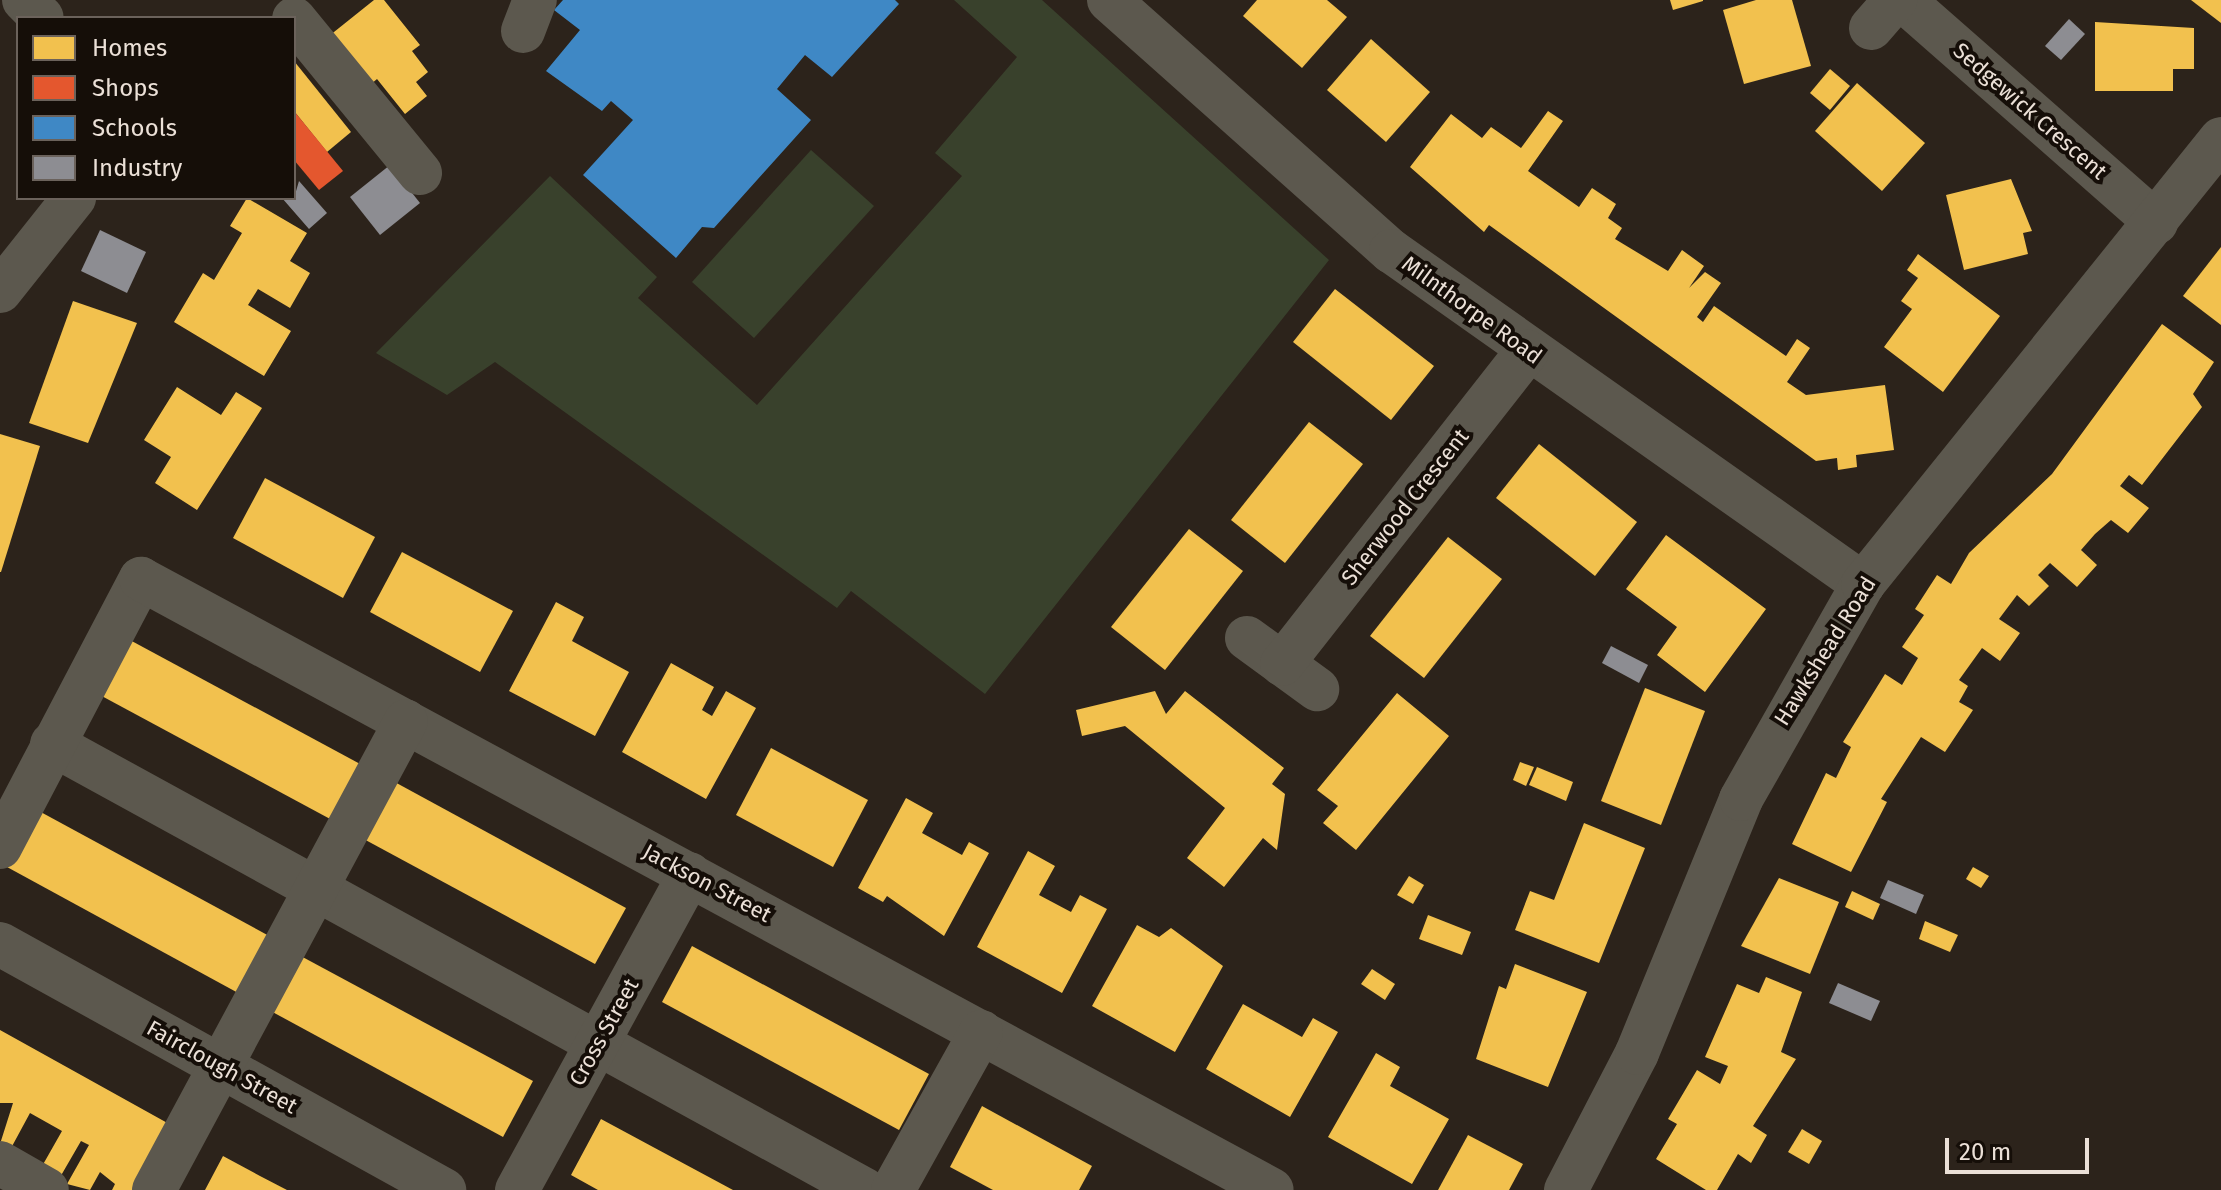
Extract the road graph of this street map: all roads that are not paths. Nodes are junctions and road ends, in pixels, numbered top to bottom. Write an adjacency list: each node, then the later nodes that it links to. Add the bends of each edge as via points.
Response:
1 (24, 0): 4 (street)
2 (1109, 0): 11 (street, Milnthorpe Road, via 1391,251)
3 (1903, 0): 9 (street, Sedgewick Crescent)
4 (40, 16)
5 (296, 18): 7 (street)
6 (2221, 139): 9 (street, Hawkshead Road)
7 (420, 173)
8 (72, 200): 10 (street)
9 (2156, 222): 12 (street, Hawkshead Road)
10 (12, 274)
11 (1527, 351): 12 (street, Milnthorpe Road); 14 (street, Sherwood Crescent)
12 (1863, 584): 33 (street, Hawkshead Road, via 1741,799 1637,1053)
13 (1247, 638): 14 (street)
14 (1282, 664): 15 (street)
15 (1317, 689)
16 (406, 721): 17 (street, Jackson Street, via 141,579); 19 (street, Jackson Street); 20 (street)
17 (52, 744): 18 (street); 20 (street)
18 (0, 847)
19 (690, 874): 22 (street, Jackson Street); 23 (street, Cross Street)
20 (316, 892): 23 (street); 24 (street)
21 (0, 944): 24 (street, Fairclough Street)
22 (981, 1032): 31 (street); 32 (street, Jackson Street)
23 (595, 1047): 29 (street, Cross Street); 30 (street)
24 (223, 1067): 27 (street); 28 (street, Fairclough Street)
25 (0, 1163): 26 (street)
26 (47, 1190)
27 (154, 1190)
28 (444, 1190)
29 (517, 1190)
30 (865, 1190)
31 (893, 1190)
32 (1272, 1190)
33 (1566, 1190)

